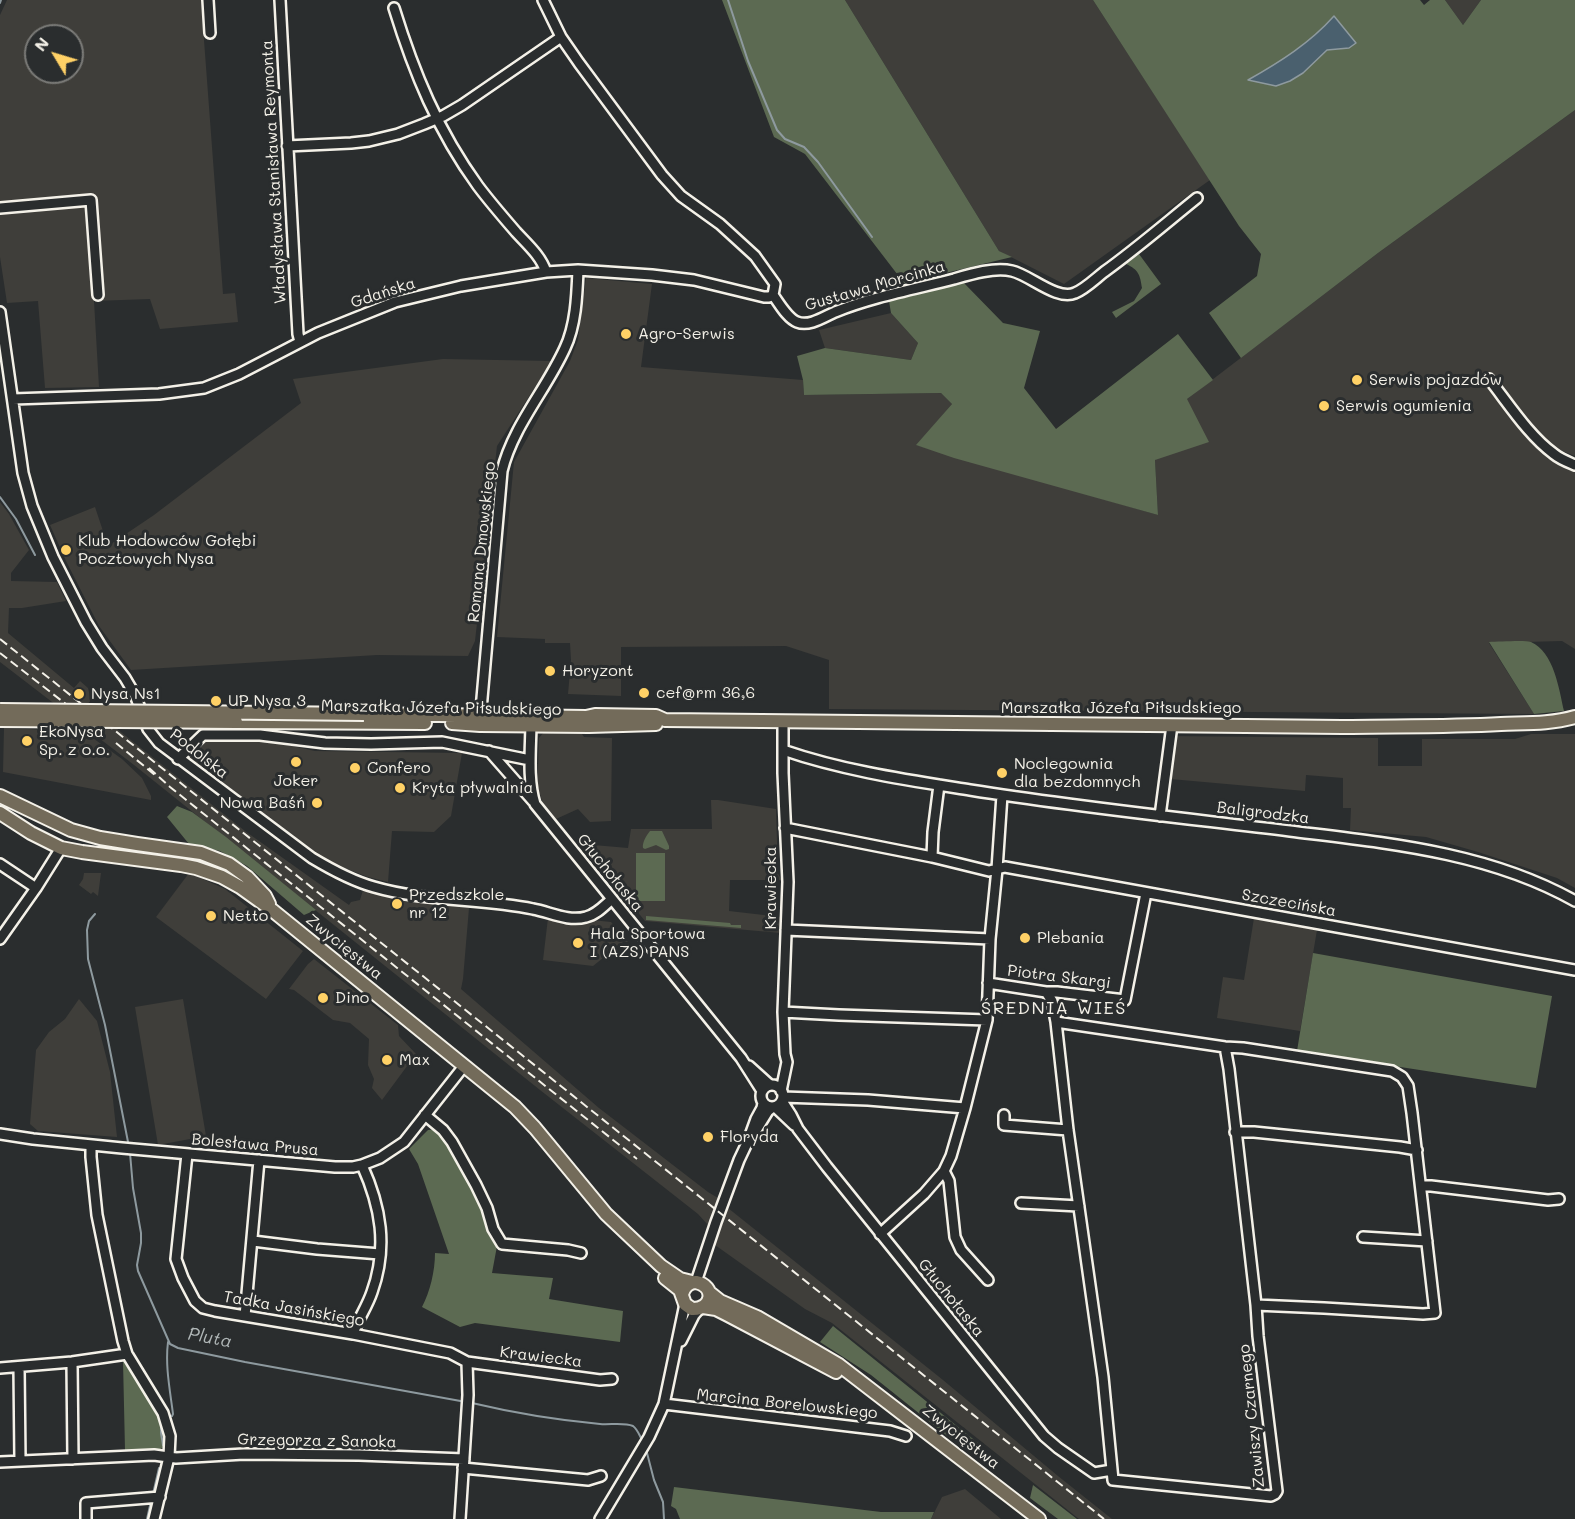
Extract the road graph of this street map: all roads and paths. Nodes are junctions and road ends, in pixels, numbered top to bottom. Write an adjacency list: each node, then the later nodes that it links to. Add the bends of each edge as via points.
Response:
1 (208, 0): 5 (street)
2 (280, 0): 8 (street, Władysława Stanisława Reymonta)
3 (543, 0): 6 (street, Gustawa Morcinka)
4 (394, 8): 7 (street)
5 (210, 33)
6 (561, 37): 7 (street); 14 (street, Gustawa Morcinka, via 667,181 755,256 775,284)
7 (436, 119): 8 (street, via 369,141); 12 (street, via 479,187 540,259)
8 (287, 146): 16 (street, Władysława Stanisława Reymonta)
9 (1197, 198): 14 (street, Gustawa Morcinka, via 1105,272 1067,296 1014,272 1000,270 968,275 800,323 789,317)
10 (0, 208): 13 (street, via 91,200)
11 (578, 270): 12 (street, Gdańska); 14 (street, Gdańska, via 694,280 764,297); 24 (street, Romana Dmowskiego, via 573,322 566,347 514,438 502,471)
12 (546, 272): 16 (street, Gdańska, via 400,301)
13 (98, 295)
14 (773, 295)
15 (0, 312): 18 (street, Podolska)
16 (300, 342): 18 (street, Gdańska, via 239,374 194,390)
17 (1489, 379): 19 (street, via 1545,447)
18 (13, 399): 32 (street, Podolska, via 31,504 53,557 90,629 135,695 148,729)
19 (1575, 465)
20 (0, 710): 22 (main road, Marszałka Józefa Piłsudskiego, bridge)
21 (1575, 717): 27 (main road, Marszałka Józefa Piłsudskiego)
22 (364, 719): 23 (main road, Marszałka Józefa Piłsudskiego, bridge); 24 (main road, Marszałka Józefa Piłsudskiego)
23 (0, 720)
24 (481, 720): 25 (main road, Marszałka Józefa Piłsudskiego)
25 (531, 721): 26 (main road, Marszałka Józefa Piłsudskiego, via 646,716 665,720); 33 (street)
26 (783, 721): 29 (main road, Marszałka Józefa Piłsudskiego); 30 (street, Krawiecka)
27 (1560, 721): 28 (street); 29 (main road, Marszałka Józefa Piłsudskiego, via 1425,727)
28 (1575, 723)
29 (1172, 725): 39 (street)
30 (783, 750): 34 (street, Baligrodzka, via 827,764); 40 (street, Krawiecka)
31 (489, 751): 32 (street, Marszałka Józefa Piłsudskiego, via 442,742 325,743 260,735 203,735); 33 (street, Marszałka Józefa Piłsudskiego); 37 (street)
32 (178, 759): 47 (street, Podolska, via 312,858 363,884 570,918 585,918)
33 (530, 760): 37 (street)
34 (939, 785): 35 (street, Baligrodzka); 42 (street)
35 (1002, 795): 39 (street, Baligrodzka); 44 (street)
36 (0, 796): 49 (main road, via 71,830 210,856 247,877)
37 (535, 804): 47 (street, Głuchołaska)
38 (0, 813): 41 (main road, Zwycięstwa)
39 (1160, 816): 48 (street, Baligrodzka, via 1442,853 1523,876)
40 (785, 828): 42 (street, Szczecińska); 50 (street, Krawiecka)
41 (61, 848): 45 (street); 49 (main road, Zwycięstwa, via 196,868 222,877)
42 (932, 856): 44 (street, Szczecińska, via 989,871)
43 (0, 864): 45 (street)
44 (997, 869): 46 (street, Szczecińska, via 1005,867); 52 (street)
45 (36, 888): 51 (street)
46 (1146, 893): 53 (street, Szczecińska); 55 (street, Piotra Skargi, via 1125,1000)
47 (612, 899): 62 (street, Głuchołaska)
48 (1575, 901)
49 (272, 910): 61 (main road, Zwycięstwa)
50 (786, 930): 52 (street); 56 (street, Krawiecka)
51 (0, 939)
52 (990, 939): 54 (street)
53 (1575, 970)
54 (988, 983): 55 (street, Piotra Skargi); 57 (street)
55 (1046, 992): 58 (street)
56 (783, 1012): 57 (street); 60 (street, Krawiecka)
57 (987, 1020): 65 (street)
58 (1056, 1022): 59 (street); 68 (street)
59 (1225, 1047): 69 (street, Zawiszy Czarnego); 73 (street, via 1392,1071 1408,1086)
60 (784, 1054): 62 (street, Krawiecka, via 776,1081); 63 (street, Krawiecka, via 787,1062)
61 (464, 1066): 66 (street, Bolesława Prusa); 82 (main road, Zwycięstwa, via 515,1107)
62 (768, 1087): 63 (street, via 777,1086); 64 (street, via 761,1099)
63 (779, 1101): 64 (street, via 769,1107); 65 (street, via 868,1100); 71 (street, Krawiecka); 83 (street, Głuchołaska)
64 (763, 1103): 71 (street, Krawiecka)
65 (964, 1108): 77 (street)
66 (426, 1115): 76 (street, Bolesława Prusa, via 404,1142); 87 (street, via 452,1142 488,1208 502,1244)
67 (1004, 1115): 68 (street, via 1004,1125)
68 (1068, 1130): 81 (street)
69 (1235, 1131): 73 (street); 93 (street, Zawiszy Czarnego)
70 (0, 1134): 72 (street, Bolesława Prusa)
71 (748, 1141): 90 (street, Krawiecka)
72 (91, 1144): 74 (street, Bolesława Prusa); 98 (street, via 97,1215)
73 (1417, 1150): 78 (street)
74 (187, 1154): 75 (street, Bolesława Prusa); 95 (street, Tadka Jasińskiego, via 177,1259 183,1278 203,1308)
75 (259, 1160): 76 (street, Bolesława Prusa, via 335,1167); 85 (street)
76 (362, 1165): 88 (street, via 378,1210)
77 (944, 1170): 83 (street); 89 (street, via 961,1250)
78 (1421, 1186): 79 (street); 86 (street)
79 (1559, 1199)
80 (1021, 1203): 81 (street)
81 (1078, 1206): 112 (street)
82 (606, 1214): 90 (main road, Zwycięstwa, via 661,1266 680,1279); 92 (main road, Zwycięstwa, via 633,1250 675,1285)
83 (880, 1234): 112 (street, Głuchołaska, via 1037,1428 1094,1473)
84 (1363, 1237): 86 (street)
85 (253, 1241): 88 (street); 95 (street)
86 (1427, 1241): 93 (street, via 1435,1313)
87 (582, 1253)
88 (380, 1254): 96 (street, via 372,1293)
89 (988, 1280)
90 (694, 1282): 91 (main road, via 703,1284); 92 (main road, via 686,1287)
91 (710, 1293): 94 (main road); 104 (main road, Zwycięstwa, via 830,1360)
92 (684, 1299): 94 (main road, via 692,1309); 97 (street)
93 (1256, 1305): 112 (street, Zawiszy Czarnego, via 1275,1494 1123,1482 1113,1480)
94 (702, 1308): 97 (street); 104 (main road, Zwycięstwa, via 716,1309)
95 (245, 1316): 96 (street, Tadka Jasińskiego)
96 (353, 1334): 100 (street, Tadka Jasińskiego, via 450,1353)
97 (676, 1352): 105 (street)
98 (127, 1354): 99 (street); 107 (street, via 163,1413 170,1436)
99 (72, 1362): 101 (street); 108 (street)
100 (467, 1362): 103 (street, Krawiecka); 111 (street)
101 (19, 1367): 102 (street); 109 (street)
102 (0, 1368)
103 (612, 1379)
104 (861, 1383): 119 (main road, Zwycięstwa)
105 (664, 1404): 106 (street, Marcina Borelowskiego); 118 (street)
106 (906, 1436)
107 (169, 1457): 108 (street, Grzegorza z Sanoka); 111 (street, Grzegorza z Sanoka, via 359,1455); 114 (street)
108 (73, 1459): 109 (street, Grzegorza z Sanoka)
109 (20, 1461): 110 (street, Grzegorza z Sanoka)
110 (0, 1462)
111 (464, 1464): 113 (street, Grzegorza z Sanoka, via 588,1480); 117 (street)
112 (1112, 1470)
113 (601, 1476)
114 (160, 1497): 115 (street, via 86,1503); 116 (street)
115 (87, 1519)
116 (154, 1519)
117 (460, 1519)
118 (600, 1519)
119 (1038, 1519)

